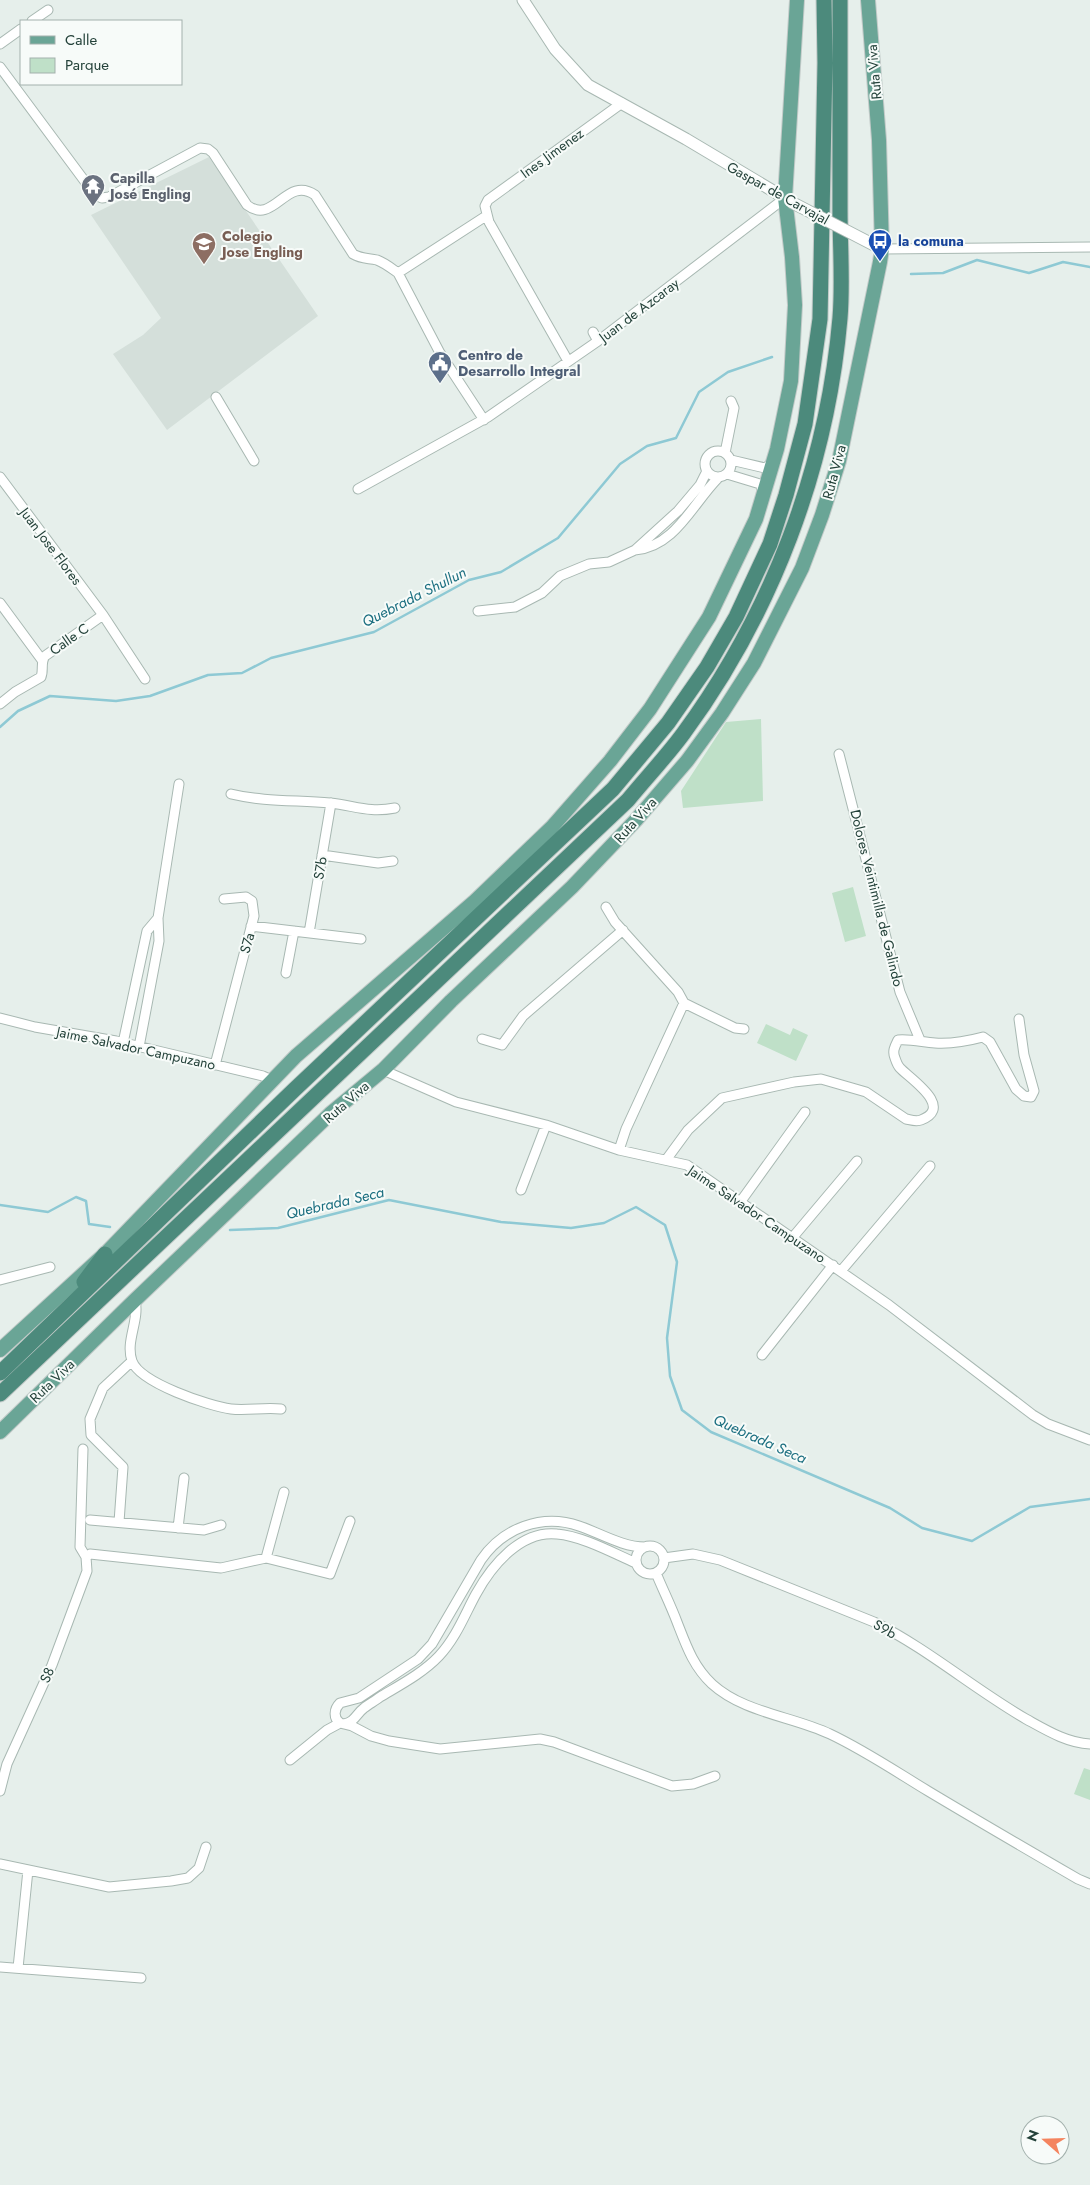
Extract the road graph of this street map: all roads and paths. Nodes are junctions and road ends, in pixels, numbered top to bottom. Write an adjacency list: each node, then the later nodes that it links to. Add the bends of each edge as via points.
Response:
1 (523, 0): 11 (street, Gaspar de Carvajal, via 573,70 588,85)
2 (797, 0): 12 (main road)
3 (824, 0): 81 (highway, via 820,320 805,424 786,495 770,544 736,617 668,724 613,789)
4 (840, 0): 86 (highway, Ruta Viva, via 840,315 834,375 824,428 786,549 751,624 722,675 682,735 628,800)
5 (868, 0): 14 (main road, Ruta Viva, via 879,140)
6 (48, 10): 7 (street)
7 (33, 20)
8 (20, 30): 9 (street)
9 (0, 44)
10 (0, 67): 16 (street, via 95,194 102,198 200,148 208,149 247,206 254,211 262,211 298,189 307,189 315,195 353,254 377,260)
11 (622, 103): 12 (street, Gaspar de Carvajal); 13 (street, Ines Jimenez, via 488,200)
12 (788, 200): 14 (street, Gaspar de Carvajal, bridge); 18 (street, Juan de Azcaray); 25 (main road, via 794,314 791,381)
13 (485, 211): 16 (street, Ines Jimenez); 19 (street)
14 (878, 247): 15 (street, Gaspar de Carvajal); 64 (main road, Ruta Viva, via 839,461 802,568 754,663 687,761 636,820 572,887)
15 (1089, 248)
16 (398, 273): 22 (street, via 440,353)
17 (593, 332): 18 (street)
18 (598, 341): 19 (street, Juan de Azcaray)
19 (568, 361): 22 (street, Juan de Azcaray)
20 (216, 397): 24 (street)
21 (731, 401): 23 (street, via 734,408)
22 (484, 420): 30 (street, Juan de Azcaray, via 422,460)
23 (728, 456): 25 (street, via 765,468); 26 (street, via 720,451 711,453 705,462); 27 (street, via 732,466)
24 (254, 461)
25 (773, 462): 31 (main road)
26 (707, 471): 29 (street); 32 (street, via 700,485 678,511)
27 (728, 474): 29 (street); 31 (street, via 760,484)
28 (0, 477): 35 (street, Juan Jose Flores)
29 (718, 478): 32 (street, via 707,488 684,522 666,538 648,549)
30 (358, 490)
31 (764, 494): 65 (main road, via 742,551 709,617 650,709 610,761 552,827 491,885)
32 (635, 550): 34 (street, via 609,562 589,564 560,576 542,593 515,607)
33 (0, 603): 36 (street)
34 (478, 611)
35 (103, 615): 36 (street, Calle C); 37 (street, Juan Jose Flores)
36 (42, 660): 38 (street, Calle C, via 41,677)
37 (146, 679)
38 (0, 704)
39 (839, 754): 60 (street, Dolores Veintimilla de Galindo, via 900,992)
40 (179, 784): 48 (street)
41 (231, 794): 42 (street, via 251,799)
42 (331, 803): 43 (street, via 377,811); 44 (street, S7b)
43 (395, 808)
44 (322, 855): 45 (street, via 378,863); 52 (street, S7b)
45 (394, 861)
46 (224, 899): 49 (street, via 246,897 252,901)
47 (606, 907): 50 (street)
48 (158, 918): 61 (street, via 148,930); 62 (street, via 159,941)
49 (251, 926): 51 (street, S7a); 63 (street, S7a)
50 (623, 930): 55 (street); 59 (street, via 523,1016 502,1045)
51 (294, 931): 52 (street, S7a); 54 (street)
52 (309, 933): 53 (street, S7a)
53 (361, 939)
54 (286, 973)
55 (684, 1003): 58 (street, via 735,1028); 68 (street)
56 (0, 1018): 61 (street, Jaime Salvador Campuzano)
57 (1019, 1019): 60 (street, via 1034,1091 1031,1097 1016,1089 990,1042 983,1037 935,1043)
58 (744, 1029)
59 (482, 1039)
60 (920, 1040): 69 (street, via 898,1040 893,1048 900,1068 930,1095 933,1106 930,1114 921,1120 906,1119 866,1092 821,1079 794,1082 722,1098 688,1130)
61 (123, 1043): 62 (street, Jaime Salvador Campuzano)
62 (139, 1047): 63 (street, Jaime Salvador Campuzano)
63 (215, 1065): 65 (street, Jaime Salvador Campuzano)
64 (383, 1070): 67 (street, Jaime Salvador Campuzano, via 456,1102); 80 (main road, Ruta Viva, via 330,1114)
65 (272, 1080): 75 (main road)
66 (805, 1112): 73 (street)
67 (546, 1125): 68 (street, Jaime Salvador Campuzano); 72 (street)
68 (619, 1150): 69 (street, Jaime Salvador Campuzano)
69 (666, 1160): 73 (street, Jaime Salvador Campuzano, via 687,1164)
70 (857, 1161): 74 (street)
71 (930, 1166): 78 (street)
72 (521, 1190)
73 (742, 1201): 74 (street, Jaime Salvador Campuzano)
74 (793, 1237): 76 (street, Jaime Salvador Campuzano)
75 (105, 1254): 81 (highway); 82 (main road)
76 (833, 1265): 78 (street, Jaime Salvador Campuzano); 83 (street)
77 (50, 1267): 79 (street)
78 (841, 1271): 89 (street, Jaime Salvador Campuzano, via 1033,1415)
79 (0, 1280)
80 (135, 1300): 84 (street); 88 (main road, Ruta Viva)
81 (62, 1314): 85 (highway)
82 (1, 1346)
83 (762, 1355)
84 (132, 1361): 87 (street, via 144,1376 183,1395 229,1408); 95 (street, via 103,1388 90,1419 92,1434 124,1466)
85 (0, 1373)
86 (0, 1394)
87 (281, 1409)
88 (0, 1432)
89 (1090, 1440)
90 (83, 1449): 99 (street, S8, via 80,1547)
91 (184, 1478): 97 (street)
92 (284, 1492): 100 (street)
93 (90, 1520): 95 (street)
94 (350, 1521): 100 (street, via 330,1574)
95 (119, 1522): 97 (street)
96 (220, 1525): 97 (street, via 204,1530)
97 (178, 1528)
98 (645, 1546): 101 (street, via 655,1546); 102 (street, via 637,1553); 104 (street, via 629,1545 563,1521 536,1522 506,1535 480,1560 432,1644 418,1659 359,1698 340,1703 335,1714)
99 (86, 1557): 100 (street, via 90,1554 221,1568); 108 (street, S8, via 87,1571 52,1665 7,1764)
100 (266, 1558)
101 (664, 1558): 103 (street, via 664,1564); 105 (street, S9b, via 693,1554 720,1560 874,1622 1003,1706 1063,1738)
102 (636, 1564): 103 (street, via 641,1572); 104 (street, via 559,1534 546,1534 524,1541 490,1571 440,1656 365,1707 354,1720)
103 (656, 1574): 112 (street, via 688,1652 712,1684 752,1707 821,1730 862,1751)
104 (342, 1724): 106 (street, via 326,1730); 107 (street, via 380,1738 440,1749 540,1739 672,1786 693,1784)
105 (1090, 1744)
106 (290, 1760)
107 (715, 1776)
108 (0, 1791)
109 (206, 1847): 111 (street, via 198,1868 188,1878 171,1881 109,1887)
110 (0, 1864): 111 (street)
111 (28, 1870): 114 (street)
112 (1090, 1884)
113 (0, 1967): 114 (street)
114 (18, 1968): 115 (street)
115 (141, 1978)

